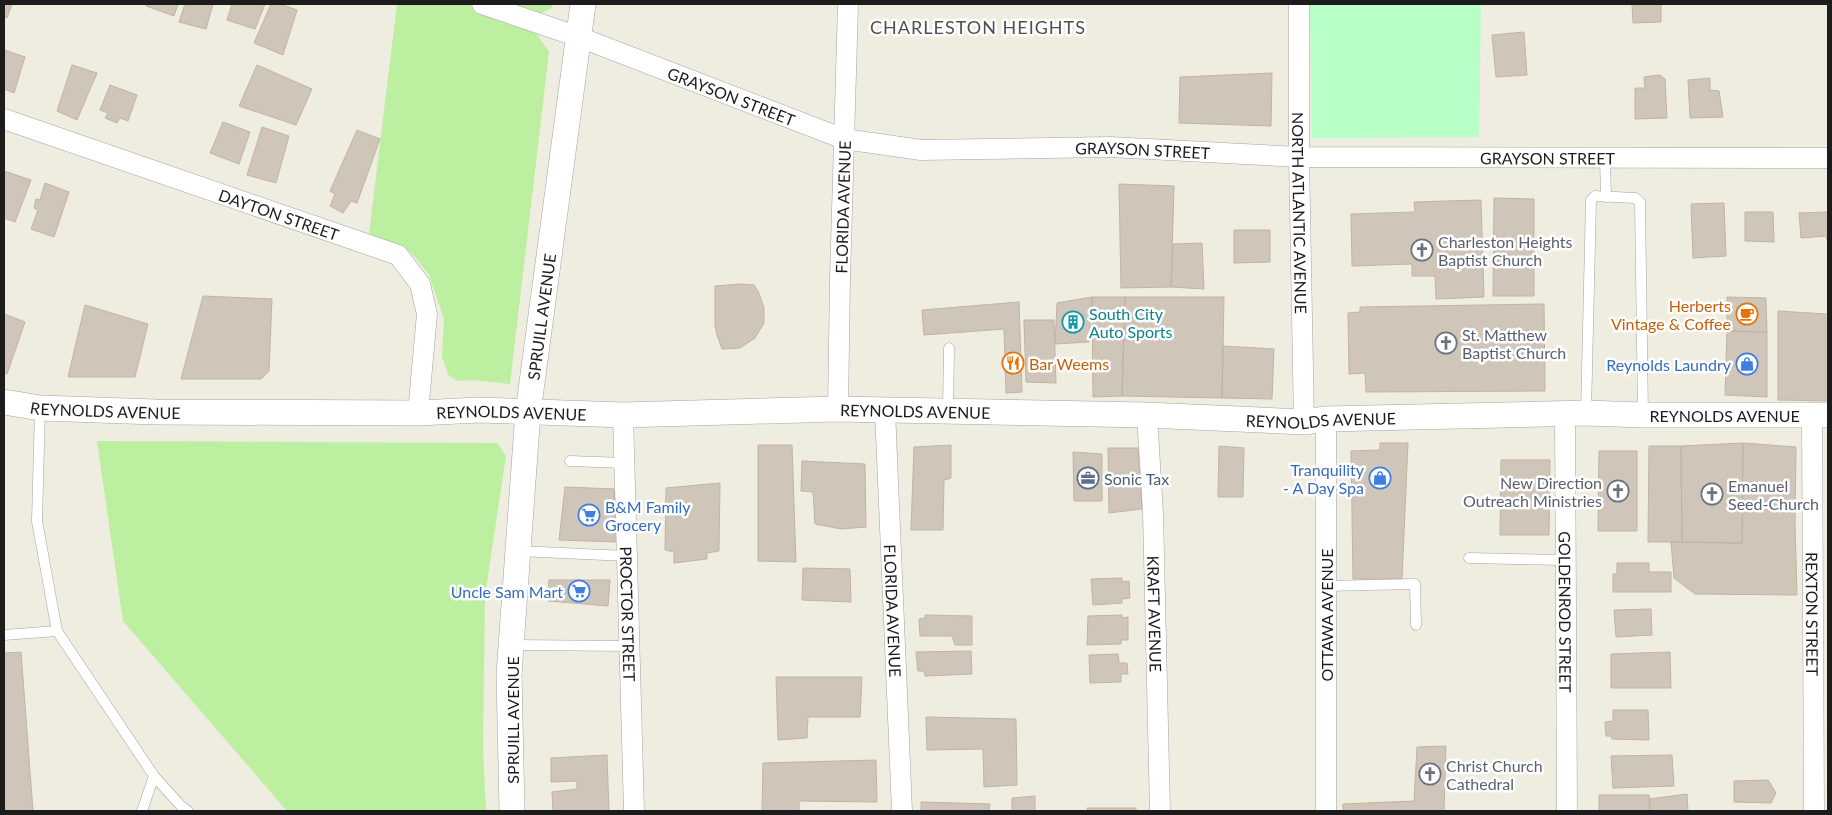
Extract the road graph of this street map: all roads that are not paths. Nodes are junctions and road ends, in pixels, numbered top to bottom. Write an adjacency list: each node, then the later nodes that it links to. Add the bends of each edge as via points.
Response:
1 (482, 4): 5 (street, GRAYSON STREET)
2 (583, 4): 5 (street, SPRUILL AVENUE)
3 (848, 4): 7 (street, FLORIDA AVENUE)
4 (1299, 4): 8 (street, NORTH ATLANTIC AVENUE)
5 (580, 37): 7 (street, GRAYSON STREET); 18 (street, SPRUILL AVENUE)
6 (4, 119): 19 (street, DAYTON STREET, via 398,255 420,284 427,314)
7 (844, 139): 8 (street, GRAYSON STREET, via 921,150 1110,147); 15 (street, FLORIDA AVENUE)
8 (1299, 157): 9 (street, GRAYSON STREET); 25 (street, NORTH ATLANTIC AVENUE)
9 (1605, 158): 10 (street, GRAYSON STREET); 11 (lane)
10 (1828, 158)
11 (1606, 197): 20 (lane, via 1595,196 1591,200); 23 (lane, via 1636,198 1640,202)
12 (949, 348): 17 (lane)
13 (4, 402): 14 (street, REYNOLDS AVENUE)
14 (40, 408): 19 (street, REYNOLDS AVENUE); 34 (lane, via 37,521)
15 (838, 409): 16 (street, REYNOLDS AVENUE); 21 (street, REYNOLDS AVENUE)
16 (884, 410): 17 (street, REYNOLDS AVENUE); 43 (street, FLORIDA AVENUE)
17 (948, 411): 22 (street, REYNOLDS AVENUE)
18 (528, 412): 19 (street, REYNOLDS AVENUE); 21 (street, REYNOLDS AVENUE); 28 (street, SPRUILL AVENUE)
19 (418, 413)
20 (1575, 413): 23 (street, REYNOLDS AVENUE); 25 (street, REYNOLDS AVENUE); 31 (street, GOLDENROD STREET)
21 (623, 415): 27 (street, PROCTOR STREET)
22 (1147, 415): 25 (street, REYNOLDS AVENUE); 44 (street, KRAFT AVENUE, via 1153,513)
23 (1643, 415): 24 (street, REYNOLDS AVENUE)
24 (1820, 416): 47 (street, REXTON STREET)
25 (1315, 420): 32 (street, OTTAWA AVENUE)
26 (570, 462): 27 (lane)
27 (625, 463): 29 (street, PROCTOR STREET)
28 (518, 551): 29 (lane); 36 (street, SPRUILL AVENUE)
29 (627, 556): 37 (street, PROCTOR STREET)
30 (1469, 558): 31 (lane)
31 (1566, 560): 46 (street, GOLDENROD STREET)
32 (1326, 586): 33 (lane, via 1416,584); 45 (street, OTTAWA AVENUE)
33 (1416, 625)
34 (57, 631): 35 (lane); 38 (lane)
35 (4, 635)
36 (512, 645): 37 (lane); 41 (street, SPRUILL AVENUE, via 509,674)
37 (630, 646): 42 (street, PROCTOR STREET)
38 (154, 776): 39 (lane); 40 (lane)
39 (142, 811)
40 (188, 811)
41 (512, 811)
42 (634, 811)
43 (902, 811)
44 (1160, 811)
45 (1326, 811)
46 (1567, 811)
47 (1814, 811)

